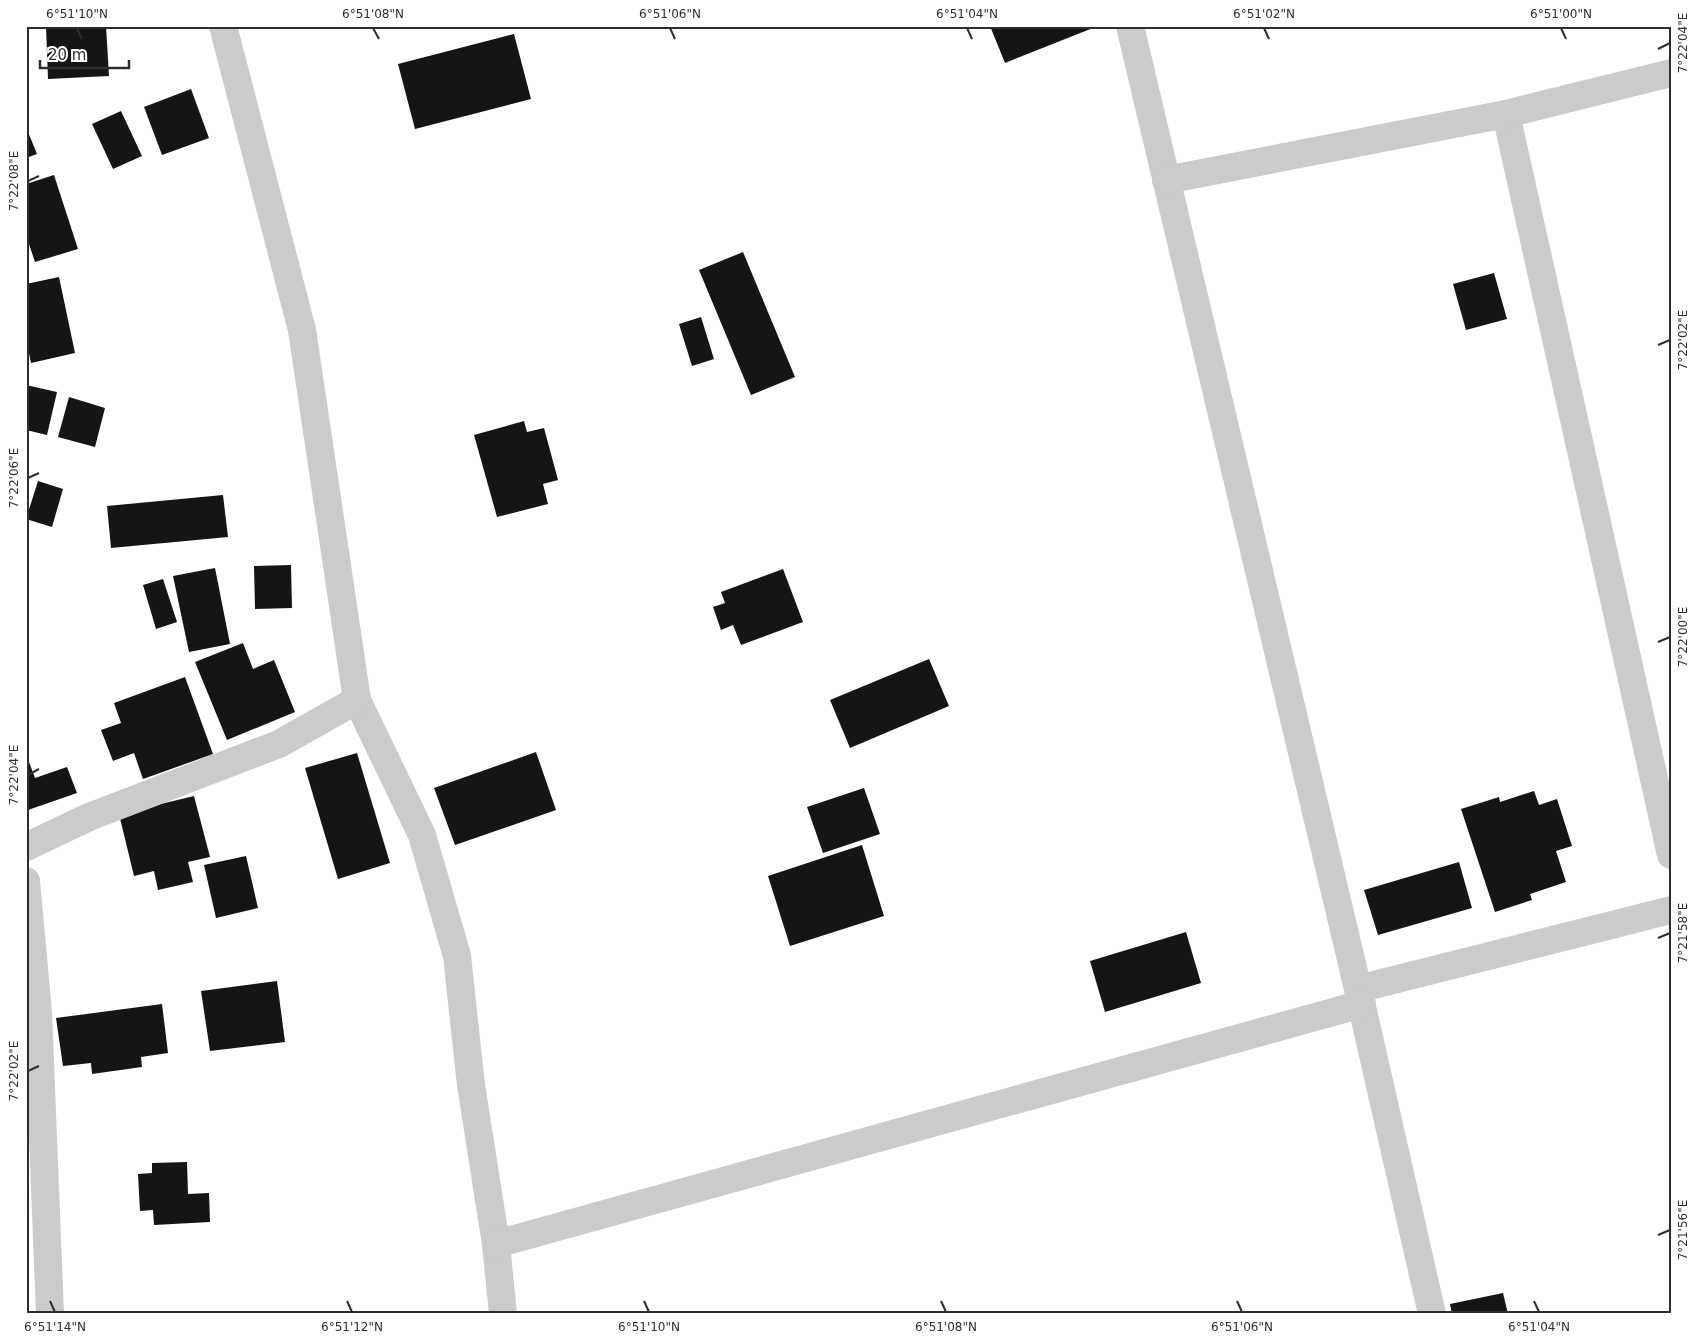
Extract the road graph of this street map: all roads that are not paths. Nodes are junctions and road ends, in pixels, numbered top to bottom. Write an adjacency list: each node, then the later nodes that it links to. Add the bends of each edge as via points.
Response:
1 (224, 26): 6 (street, via 302,330)
2 (1130, 26): 5 (street)
3 (1671, 73): 4 (street)
4 (1506, 114): 5 (street); 8 (street)
5 (1166, 180): 11 (street)
6 (357, 700): 7 (street, via 279,744 89,817); 12 (street, via 422,835 458,956 471,1085)
7 (26, 848)
8 (1671, 855)
9 (26, 881): 13 (street, via 38,1012)
10 (1671, 910): 11 (street)
11 (1360, 996): 12 (street); 15 (street)
12 (496, 1244): 14 (street)
13 (50, 1314)
14 (503, 1314)
15 (1432, 1314)

